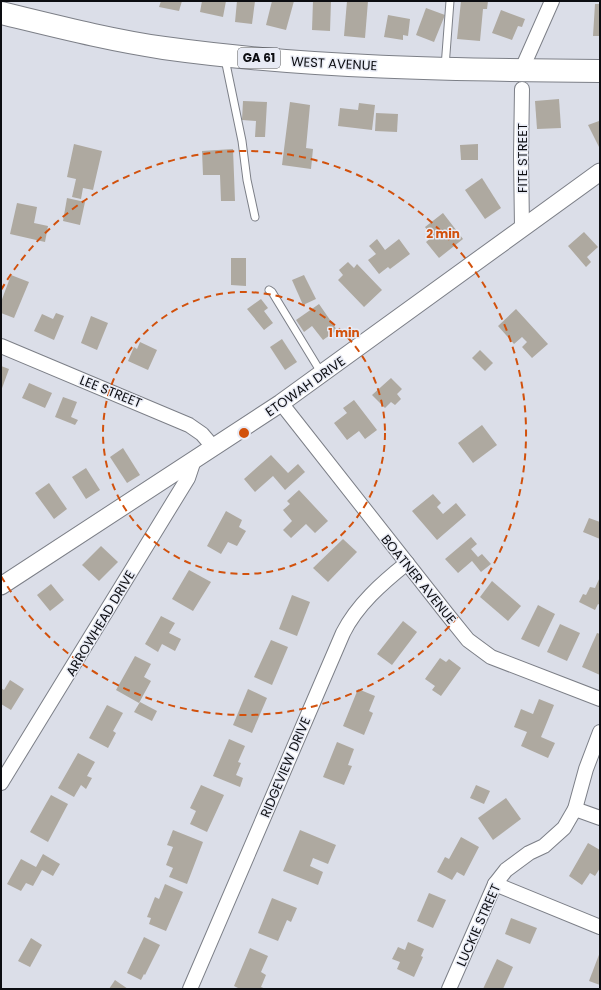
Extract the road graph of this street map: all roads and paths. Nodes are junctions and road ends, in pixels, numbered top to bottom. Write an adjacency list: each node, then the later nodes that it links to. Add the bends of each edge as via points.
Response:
1 (450, 1): 5 (lane)
2 (552, 1): 7 (street, FITE STREET)
3 (1, 14): 4 (main road, WEST AVENUE / GA 61, via 156,47)
4 (224, 55): 5 (main road, WEST AVENUE / GA 61, via 339,64); 9 (lane)
5 (445, 68): 7 (main road, WEST AVENUE / GA 61)
6 (600, 71): 7 (main road, WEST AVENUE / GA 61)
7 (521, 80): 10 (street, FITE STREET)
8 (600, 172): 10 (street, ETOWAH DRIVE)
9 (255, 217)
10 (522, 228): 13 (street, ETOWAH DRIVE)
11 (269, 290): 13 (lane, via 292,322)
12 (1, 346): 15 (street, LEE STREET, via 190,425)
13 (322, 374): 14 (street, ETOWAH DRIVE)
14 (281, 404): 15 (street, ETOWAH DRIVE); 17 (street, BOATNER AVENUE)
15 (214, 448): 16 (street, ETOWAH DRIVE)
16 (194, 460): 18 (street, ETOWAH DRIVE); 21 (street, ARROWHEAD DRIVE, via 188,478)
17 (407, 563): 19 (street, BOATNER AVENUE, via 468,640 483,653 541,678); 26 (street, RIDGEVIEW DRIVE, via 361,605 343,633)
18 (1, 586)
19 (600, 699)
20 (600, 732): 22 (street, LUCKIE STREET)
21 (1, 783)
22 (575, 809): 23 (street); 24 (street, LUCKIE STREET, via 564,828 555,837 506,870)
23 (600, 818)
24 (495, 884): 25 (street); 27 (street, LUCKIE STREET)
25 (600, 927)
26 (190, 989)
27 (449, 989)

